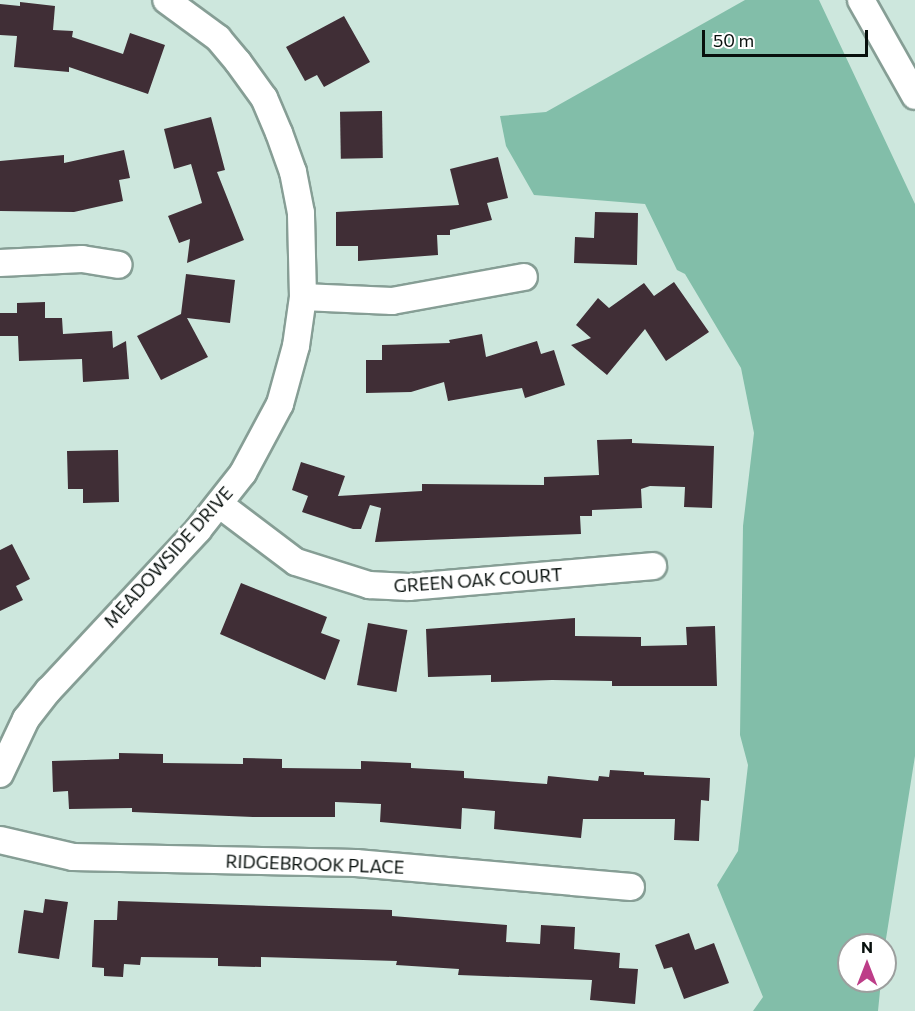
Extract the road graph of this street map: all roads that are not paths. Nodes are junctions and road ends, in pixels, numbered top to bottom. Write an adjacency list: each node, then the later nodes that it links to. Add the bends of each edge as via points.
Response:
1 (861, 0): 3 (street)
2 (180, 4): 7 (street, MEADOWSIDE DRIVE, via 218,38 270,111 293,172 301,213)
3 (915, 96)
4 (0, 263): 5 (street, via 82,260)
5 (119, 265)
6 (524, 278): 7 (street, via 392,301)
7 (303, 297): 8 (street, MEADOWSIDE DRIVE, via 296,346 280,404 255,455)
8 (219, 504): 9 (street, GREEN OAK COURT, via 296,562 369,585 409,587); 10 (street, MEADOWSIDE DRIVE, via 49,690 26,720)
9 (653, 566)
10 (0, 774)
11 (0, 840): 12 (street, RIDGEBROOK PLACE, via 73,857 356,863)
12 (631, 887)

